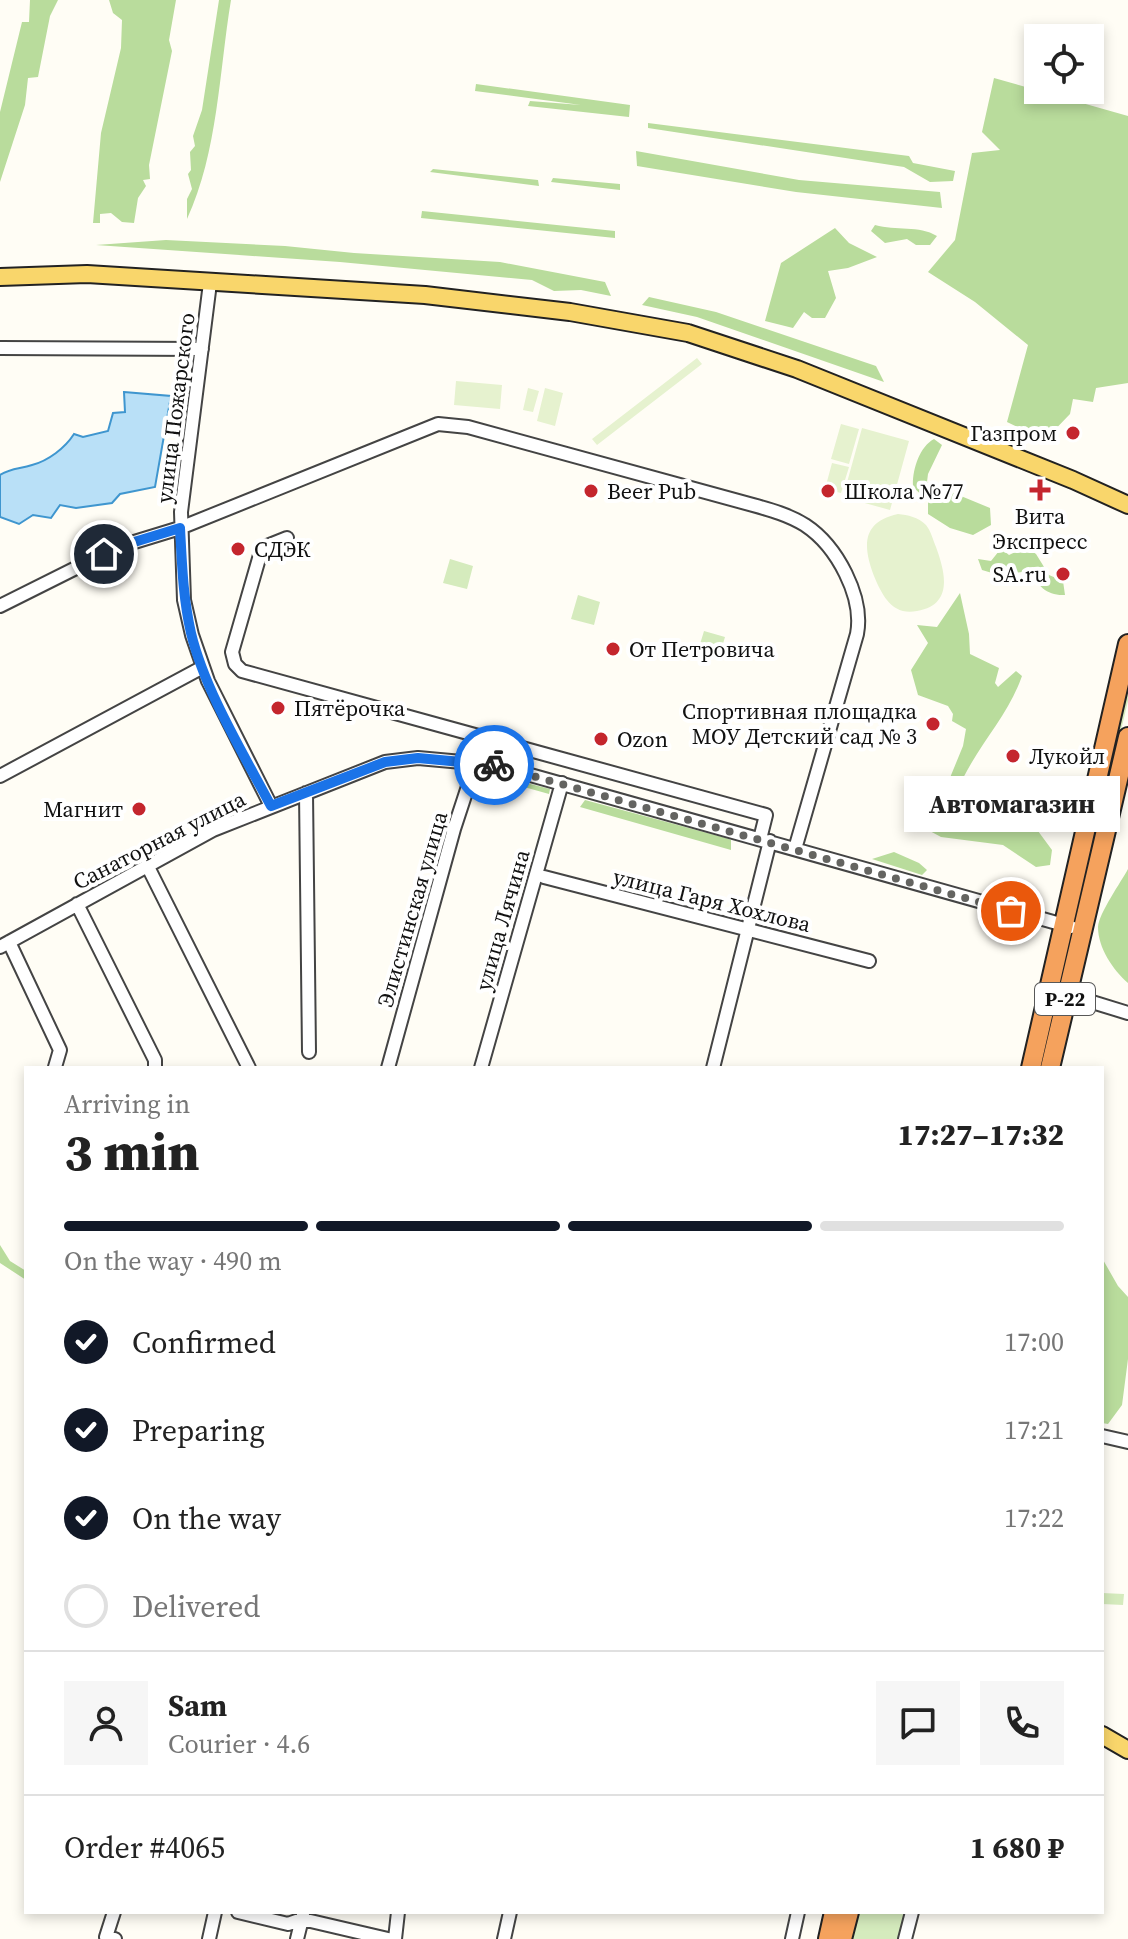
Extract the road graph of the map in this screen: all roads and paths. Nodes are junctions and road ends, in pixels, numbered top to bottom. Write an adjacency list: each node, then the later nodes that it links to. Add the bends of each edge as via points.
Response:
1 (0, 277): 2 (main road, via 87,274)
2 (210, 283): 3 (street, улица Пожарского); 5 (main road, via 425,295 688,333 797,369)
3 (202, 349): 4 (street); 6 (street, улица Пожарского)
4 (1, 351)
5 (1128, 505)
6 (180, 528): 8 (street, via 118,547); 10 (street, улица Пожарского, via 184,600); 20 (street, via 409,434 446,424 793,518 813,531 845,572 857,597 859,618)
7 (287, 538): 14 (street, via 262,548 232,652 237,668)
8 (0, 606)
9 (1128, 644): 24 (highway, Р-22)
10 (203, 667): 13 (street); 18 (street, улица Пожарского)
11 (1128, 737): 26 (highway, Р-22)
12 (476, 762): 15 (street, Санаторная улица); 16 (street, Санаторная улица, via 385,762); 35 (street, Элистинская улица)
13 (0, 776)
14 (630, 779): 17 (street); 19 (street, via 766,815)
15 (562, 783): 17 (street, Санаторная улица); 36 (street, улица Лячина)
16 (306, 793): 18 (street, Санаторная улица); 31 (street)
17 (623, 801): 19 (street, Санаторная улица)
18 (271, 806): 21 (street, Санаторная улица)
19 (765, 840): 20 (street, Санаторная улица); 25 (street)
20 (795, 849): 24 (street, Санаторная улица)
21 (147, 865): 23 (street, Санаторная улица); 34 (street)
22 (544, 877): 25 (street, улица Гаря Хохлова)
23 (77, 904): 27 (street, Санаторная улица); 33 (street)
24 (1062, 925): 26 (street, Санаторная улица); 38 (highway, Р-22)
25 (748, 930): 28 (street, улица Гаря Хохлова); 37 (street)
26 (1082, 930): 29 (highway, Р-22)
27 (5, 944): 32 (street, via 60,1050)
28 (869, 961)
29 (1066, 994): 30 (street); 39 (highway, Р-22)
30 (1128, 1013)
31 (309, 1052)
32 (55, 1066)
33 (155, 1066)
34 (248, 1066)
35 (389, 1066)
36 (482, 1066)
37 (714, 1066)
38 (1031, 1066)
39 (1050, 1066)
40 (1104, 1436): 41 (street)
41 (1127, 1438)
42 (1104, 1736): 43 (main road)
43 (1128, 1750)
44 (114, 1914): 54 (street)
45 (215, 1914): 55 (street)
46 (246, 1914): 53 (street, via 288,1924)
47 (398, 1914): 58 (street)
48 (510, 1914): 59 (street)
49 (798, 1914): 60 (street)
50 (834, 1914): 61 (highway)
51 (848, 1914): 62 (highway)
52 (911, 1914): 63 (street)
53 (302, 1916): 56 (street); 57 (street)
54 (109, 1938)
55 (209, 1939)
56 (297, 1939)
57 (388, 1939)
58 (395, 1939)
59 (504, 1939)
60 (792, 1939)
61 (828, 1939)
62 (842, 1939)
63 (905, 1939)

